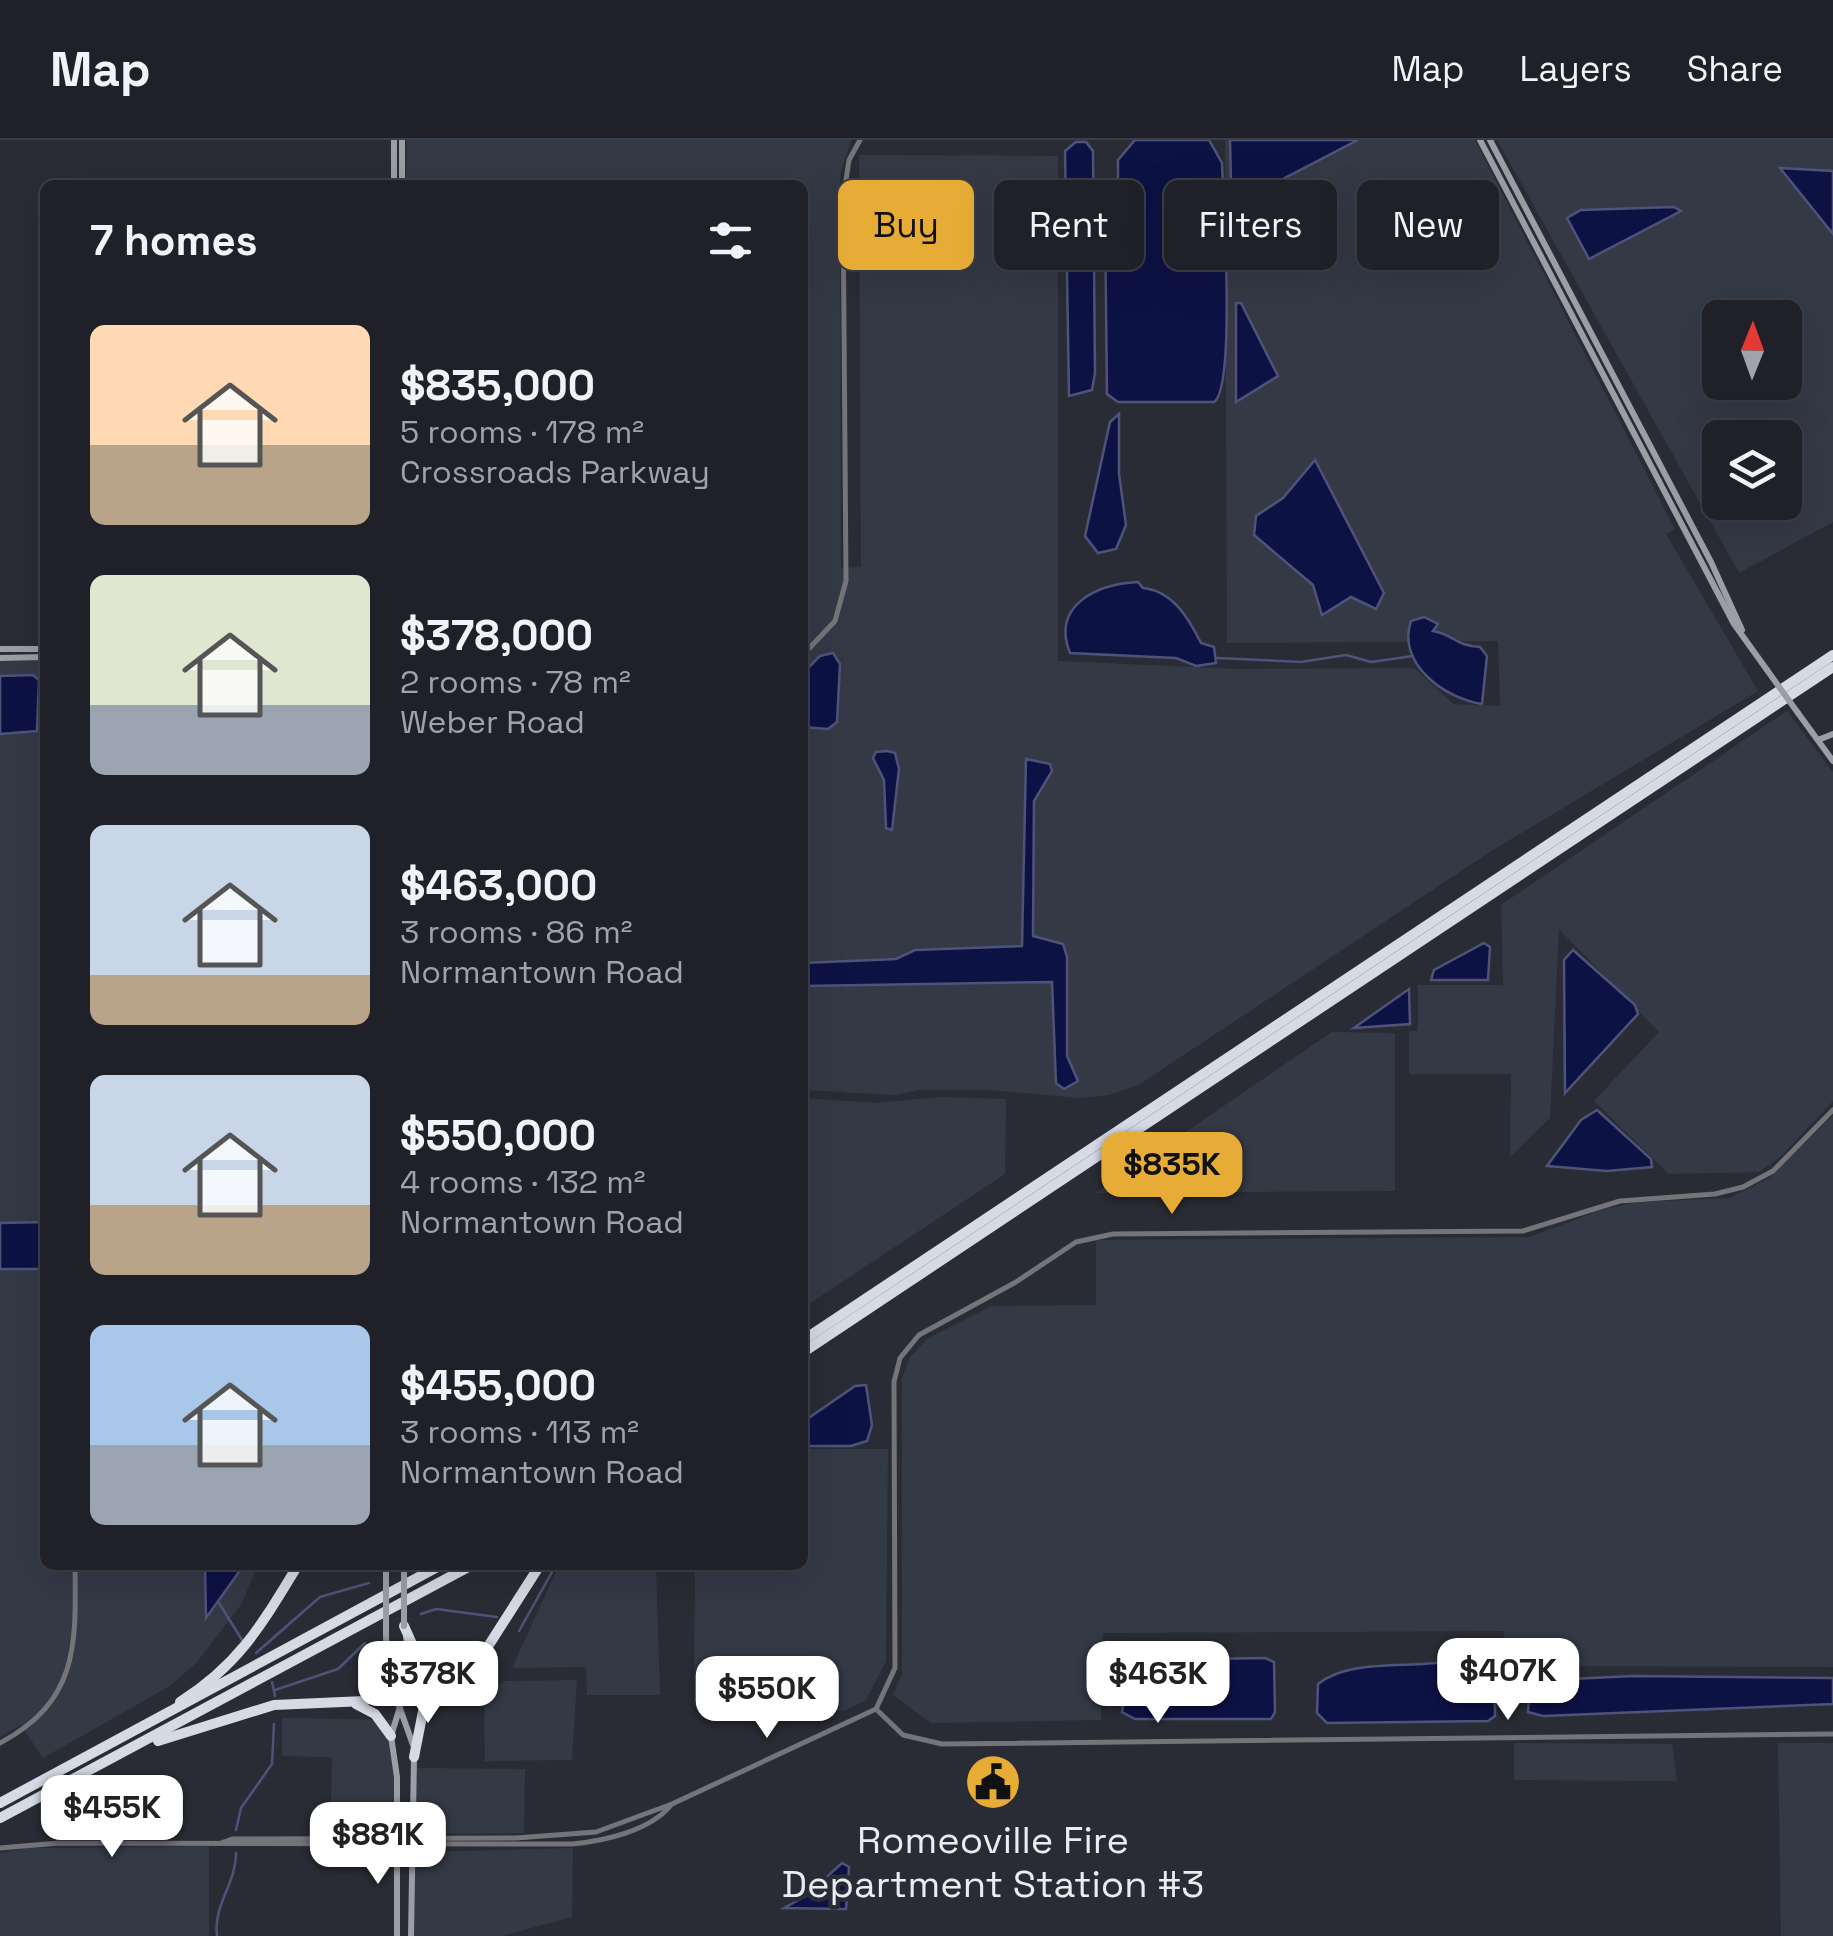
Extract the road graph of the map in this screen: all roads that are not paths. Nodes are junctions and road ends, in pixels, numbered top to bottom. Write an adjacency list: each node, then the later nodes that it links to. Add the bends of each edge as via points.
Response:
1 (394, 140): 6 (main road)
2 (402, 140): 7 (main road)
3 (860, 140): 11 (street, via 842,200 846,581 835,620)
4 (1480, 140): 8 (main road)
5 (1490, 140): 8 (main road)
6 (394, 180)
7 (402, 180)
8 (1742, 632): 17 (main road, bridge)
9 (40, 648): 10 (main road)
10 (0, 649)
11 (808, 649)
12 (1833, 655): 20 (highway)
13 (0, 658): 14 (main road)
14 (40, 658)
15 (1833, 667): 21 (highway)
16 (1833, 734): 17 (main road)
17 (1818, 740): 18 (main road)
18 (1833, 760)
19 (1833, 1110): 34 (street, via 1773,1171 1728,1192 1620,1201 1523,1231 1097,1235 951,1315 910,1344 896,1369 895,1668)
20 (808, 1337)
21 (808, 1349)
22 (76, 1570): 38 (street, via 76,1636 65,1679 41,1715)
23 (295, 1570): 36 (highway, via 231,1665)
24 (386, 1570): 30 (main road, bridge)
25 (404, 1570): 29 (main road, bridge)
26 (431, 1570): 36 (highway)
27 (463, 1570): 40 (highway)
28 (537, 1570): 31 (highway, via 488,1648)
29 (404, 1626): 31 (highway, via 427,1677); 33 (main road, via 409,1670)
30 (388, 1672): 32 (highway, via 372,1697); 33 (main road)
31 (450, 1677): 39 (highway, via 423,1702)
32 (355, 1704): 37 (highway, via 376,1714); 40 (highway, via 242,1712)
33 (400, 1705): 37 (main road); 39 (main road)
34 (876, 1710): 35 (street, via 906,1736 942,1744); 44 (street, via 596,1841)
35 (1833, 1734)
36 (125, 1736): 41 (highway)
37 (391, 1736): 43 (main road)
38 (0, 1743)
39 (414, 1757): 44 (main road)
40 (47, 1789): 42 (highway)
41 (0, 1804)
42 (0, 1818)
43 (396, 1842): 44 (street); 45 (street, via 232,1839); 46 (main road)
44 (412, 1842): 47 (main road)
45 (0, 1848)
46 (397, 1936)
47 (410, 1936)

